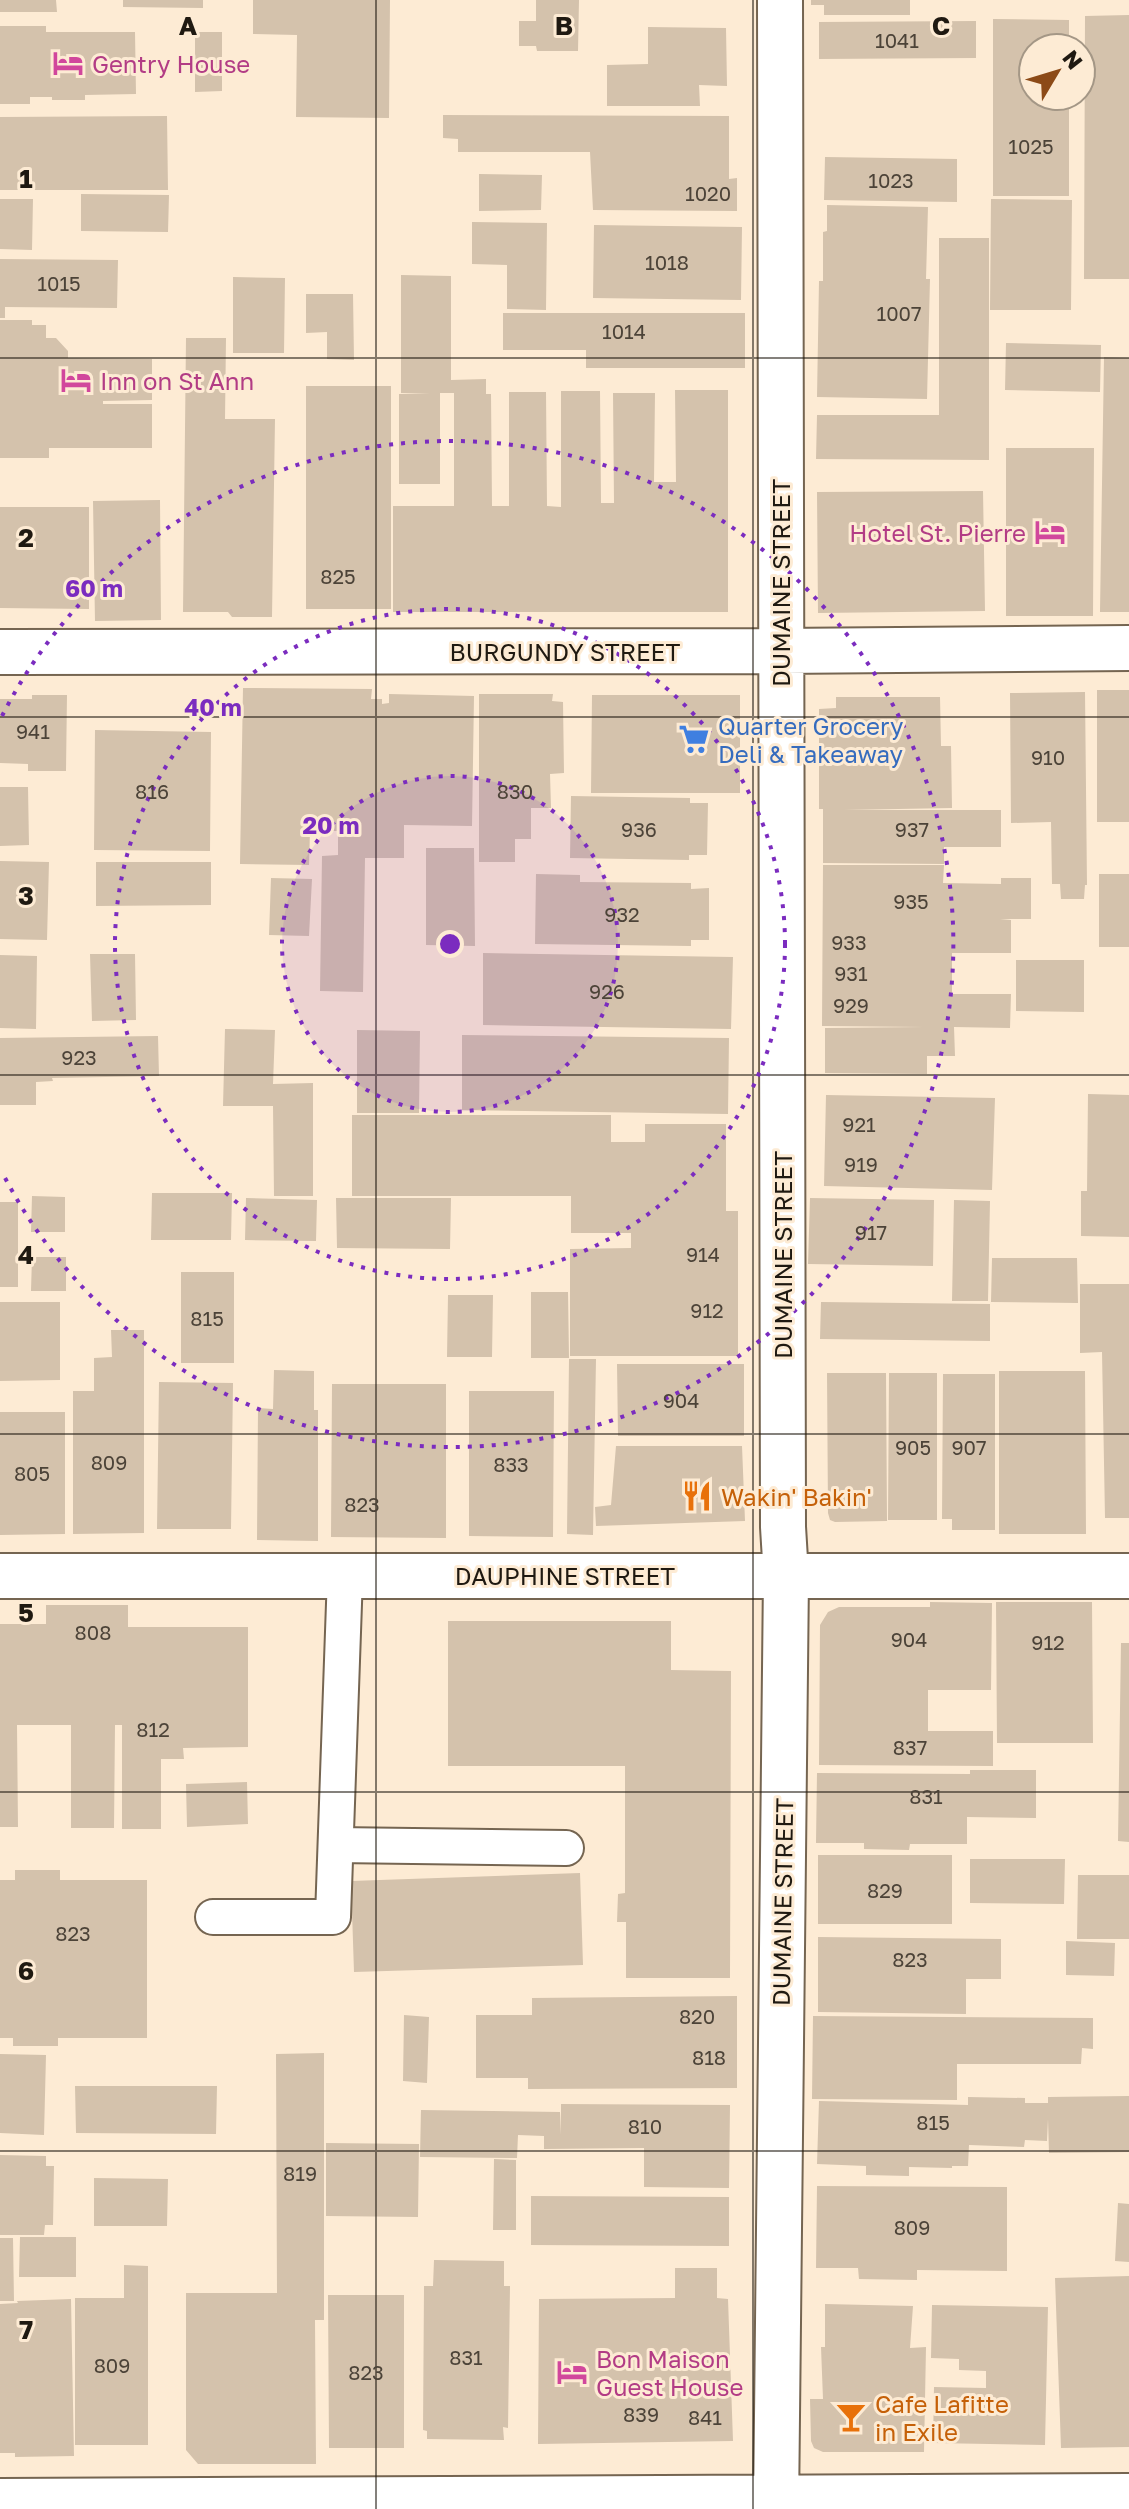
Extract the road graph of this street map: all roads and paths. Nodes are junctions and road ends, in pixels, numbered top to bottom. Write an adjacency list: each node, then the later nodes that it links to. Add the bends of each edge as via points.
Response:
1 (780, 0): 3 (street, DUMAINE STREET)
2 (1129, 648): 3 (street, BURGUNDY STREET)
3 (779, 651): 4 (street, BURGUNDY STREET); 7 (street, DUMAINE STREET)
4 (0, 652)
5 (345, 1575): 6 (street, DAUPHINE STREET); 7 (street, DAUPHINE STREET); 9 (lane)
6 (0, 1576)
7 (786, 1576): 8 (street, DAUPHINE STREET); 14 (street, DUMAINE STREET)
8 (1129, 1576)
9 (336, 1845): 10 (lane); 11 (lane, via 333,1917)
10 (566, 1848)
11 (213, 1917)
12 (1129, 2496): 14 (street)
13 (0, 2501): 14 (street)
14 (776, 2504)

